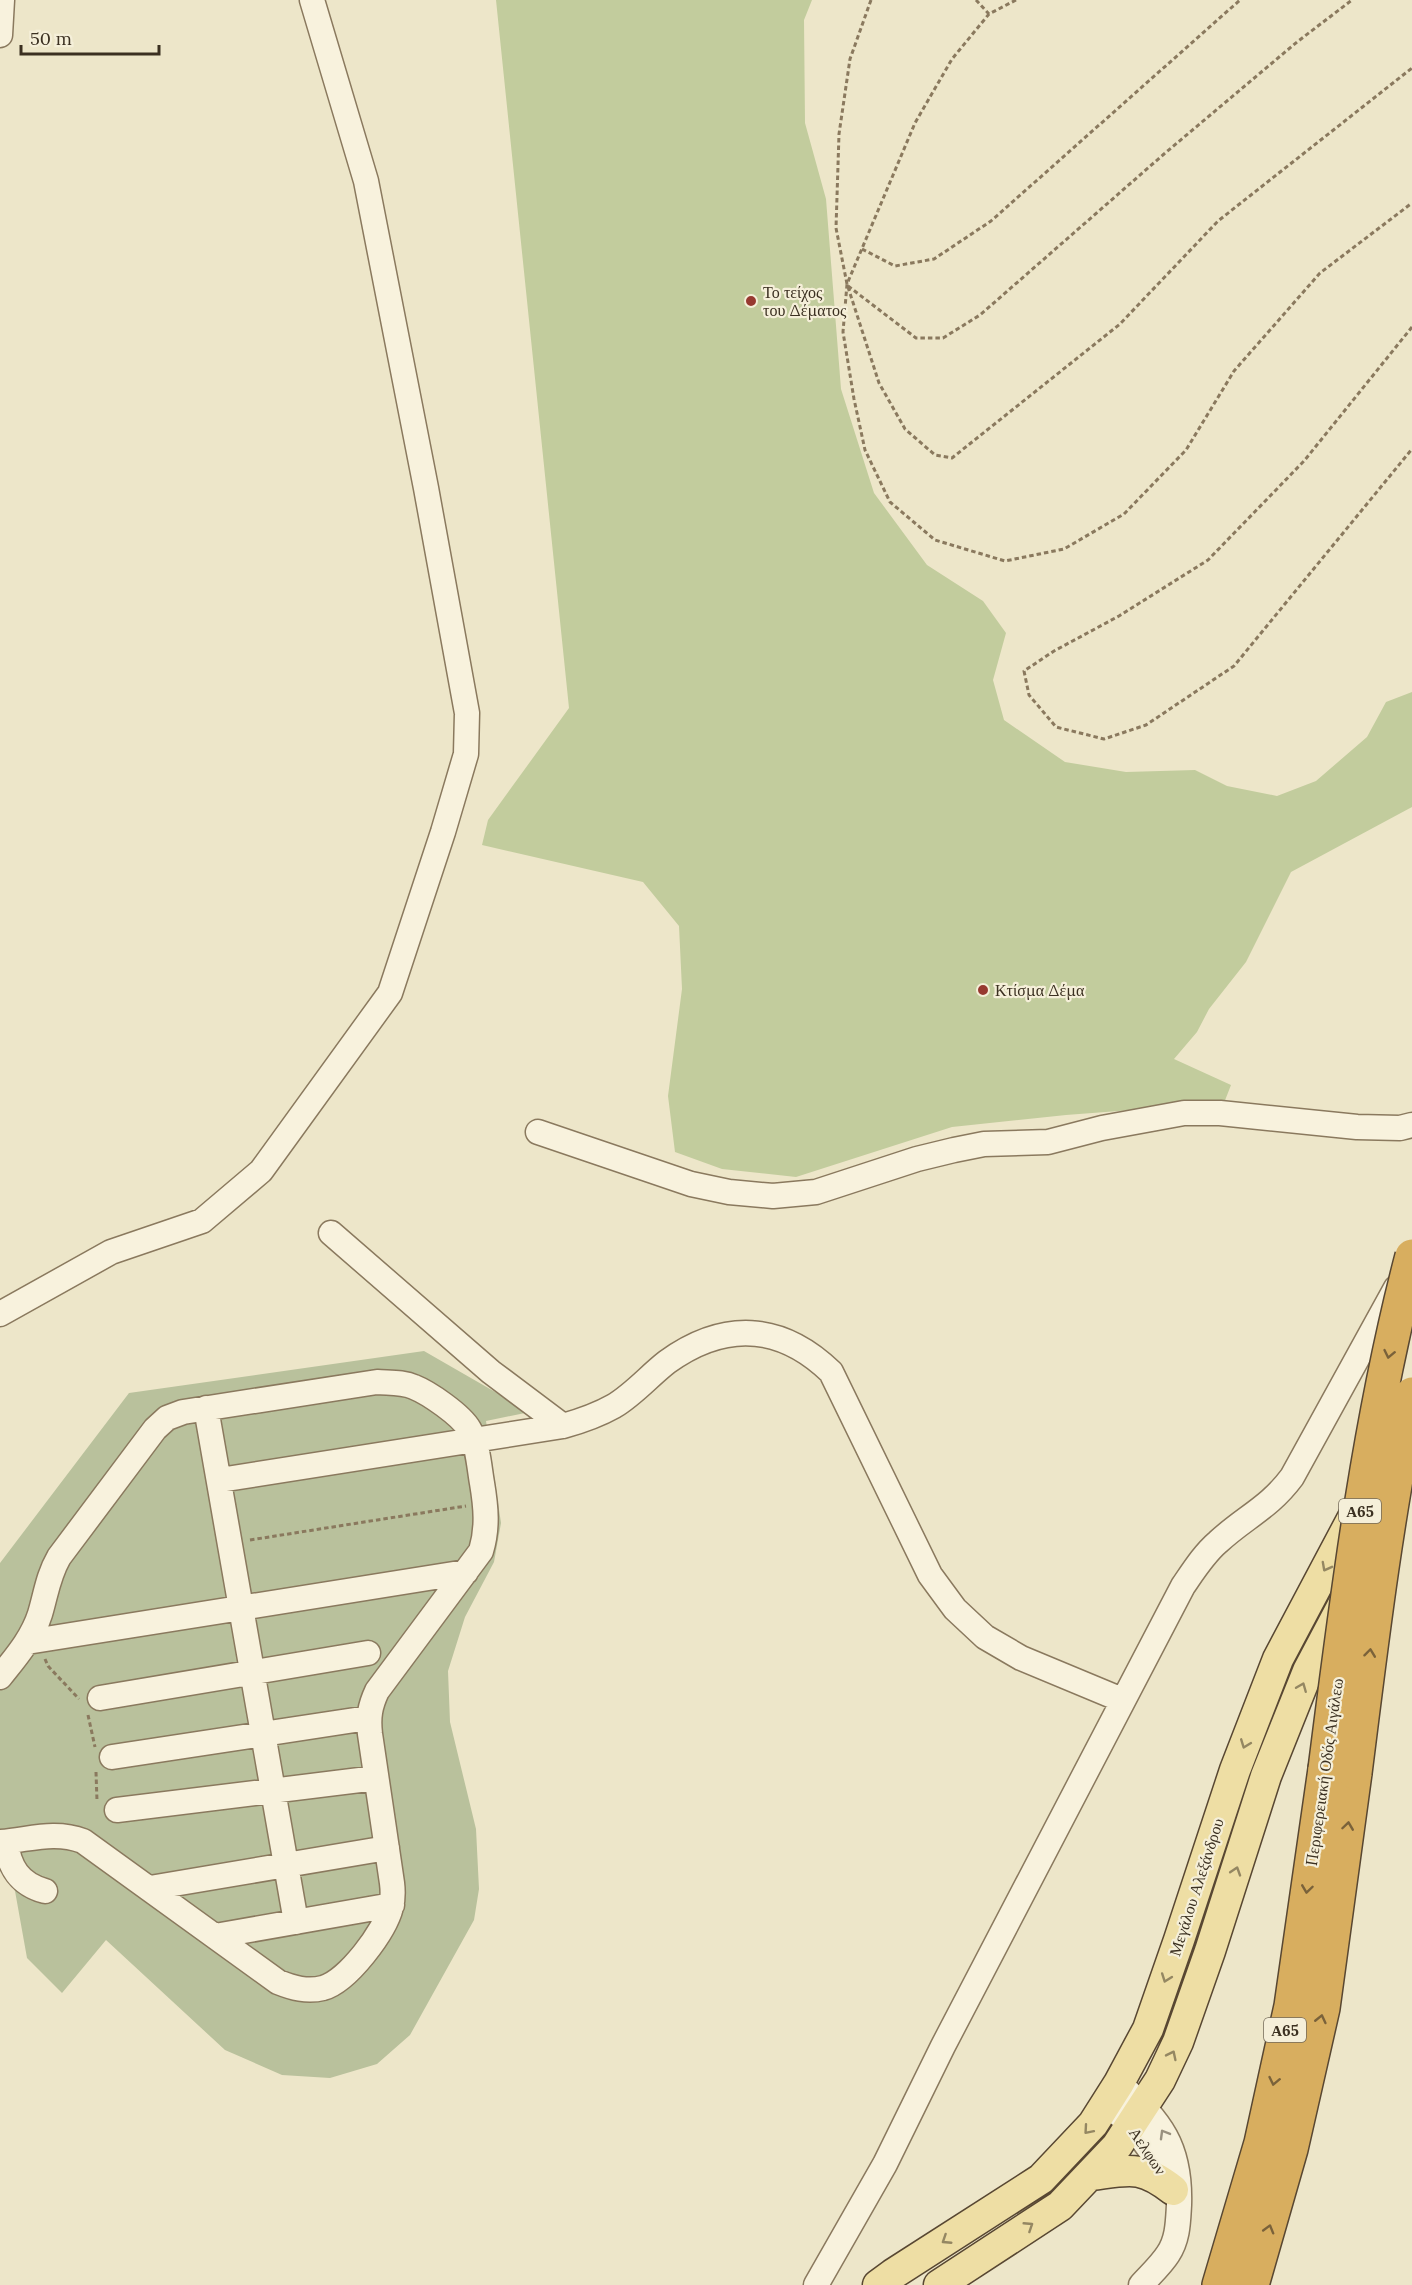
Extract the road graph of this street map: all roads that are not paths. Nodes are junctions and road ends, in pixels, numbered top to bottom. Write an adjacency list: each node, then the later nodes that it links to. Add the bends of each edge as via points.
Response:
1 (2, 0): 3 (street)
2 (312, 0): 8 (street, via 366,181 467,713 466,754 390,993 261,1171 202,1221 111,1252)
3 (0, 35)
4 (1412, 1125): 5 (street, via 1357,1127 1184,1113 1048,1142 984,1144 954,1150 816,1192 773,1196 691,1184)
5 (538, 1132)
6 (330, 1233): 12 (street, via 491,1372)
7 (1412, 1258): 22 (street, via 1292,1477 1281,1493 1202,1558); 27 (highway, Περιφερειακή Οδός Αιγάλεω / Α65, one-way to 27, bridge, via 1369,1456)
8 (0, 1314)
9 (1412, 1395): 27 (highway, Περιφερειακή Οδός Αιγάλεω / Α65, one-way to 9, bridge)
10 (1412, 1404): 39 (main road, Μεγάλου Αλεξάνδρου, one-way to 39, via 1278,1659 1234,1770 1148,2029)
11 (206, 1408): 13 (street, via 396,1383 414,1387 449,1410 469,1428); 15 (street); 18 (street, via 167,1418 155,1429 59,1557 51,1571)
12 (563, 1426): 13 (street); 22 (street, via 615,1405 667,1363 711,1338 758,1333 790,1342 815,1356 831,1372 930,1575 955,1609 985,1637 1021,1658)
13 (474, 1440): 15 (street); 16 (street, via 485,1503 486,1536)
14 (1412, 1474): 40 (main road, Μεγάλου Αλεξάνδρου, one-way to 14, via 1178,2042 1266,1776 1308,1671)
15 (220, 1480): 17 (street)
16 (466, 1572): 17 (street); 24 (street, via 377,1691)
17 (242, 1607): 18 (street); 20 (street)
18 (33, 1641): 21 (street)
19 (368, 1653): 20 (street)
20 (253, 1672): 23 (street); 25 (street)
21 (0, 1677)
22 (1122, 1700): 43 (street, via 885,2164)
23 (90, 1704)
24 (368, 1718): 25 (street); 28 (street)
25 (264, 1734): 26 (street); 29 (street)
26 (101, 1760)
27 (1340, 1771): 47 (highway, Περιφερειακή Οδός Αιγάλεω / Α65, one-way to 47, via 1261,2143); 48 (highway, Περιφερειακή Οδός Αιγάλεω / Α65, one-way to 27, via 1291,2149 1323,2008)
28 (376, 1778): 29 (street); 32 (street)
29 (273, 1791): 30 (street); 33 (street)
30 (107, 1807)
31 (3, 1842): 34 (street, via 46,1835 72,1837 95,1848); 35 (street, via 13,1871 33,1888)
32 (387, 1848): 33 (street); 36 (street)
33 (286, 1865): 34 (street); 37 (street)
34 (150, 1888): 38 (street)
35 (45, 1891)
36 (392, 1905): 37 (street); 38 (street, via 383,1926 351,1970 326,1987 312,1990 278,1982)
37 (296, 1922): 38 (street)
38 (215, 1935)
39 (1113, 2093): 40 (street, Αελφων); 44 (main road, Μεγάλου Αλεξάνδρου, one-way to 44, via 1093,2124 1041,2180)
40 (1138, 2116): 41 (main road, Μεγάλου Αλεξάνδρου); 42 (street, Αελφων)
41 (1092, 2175): 42 (main road, via 1138,2171 1157,2177); 45 (main road, Μεγάλου Αλεξάνδρου, one-way to 41, via 1060,2206)
42 (1176, 2199): 46 (street, via 1175,2240 1169,2253)
43 (816, 2285)
44 (878, 2285)
45 (939, 2285)
46 (1141, 2285)
47 (1219, 2285)
48 (1252, 2285)

